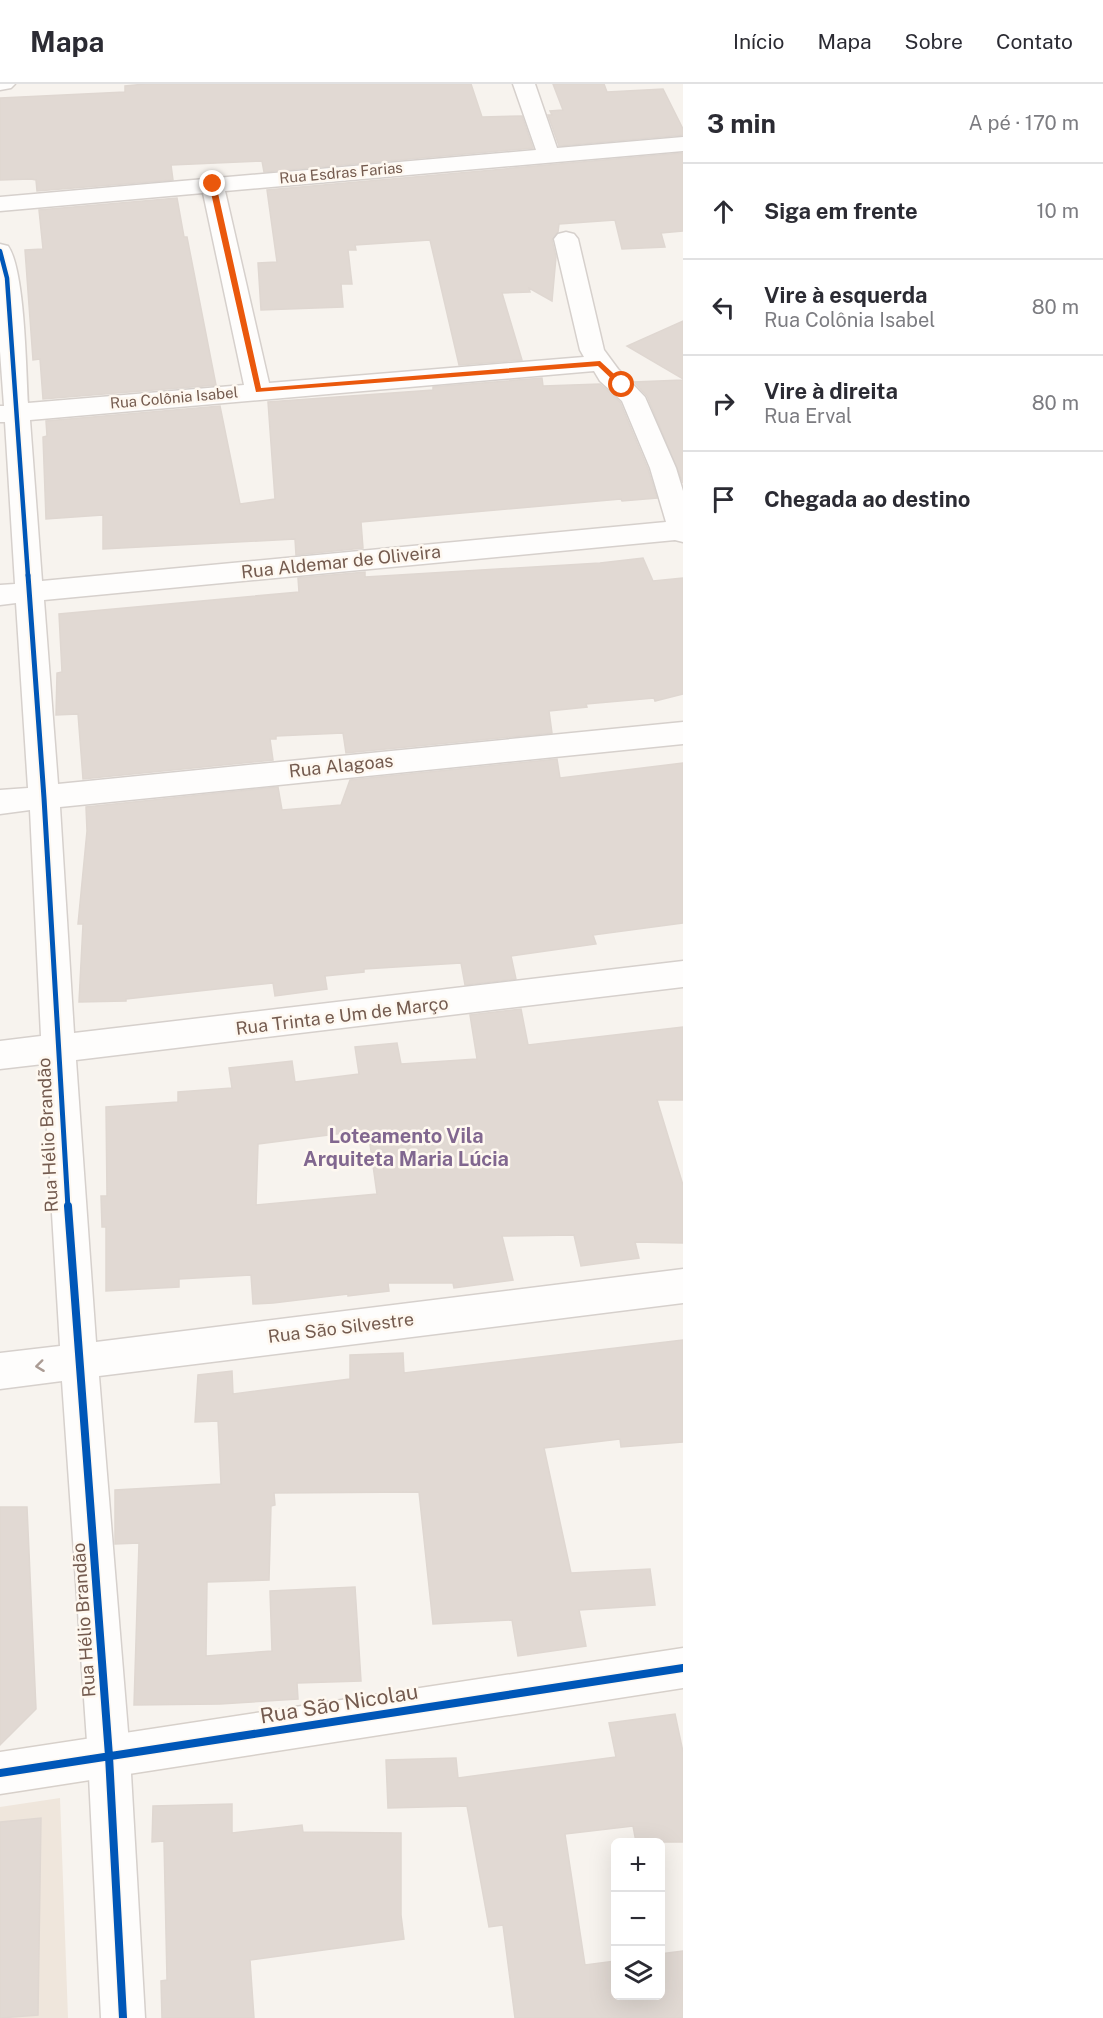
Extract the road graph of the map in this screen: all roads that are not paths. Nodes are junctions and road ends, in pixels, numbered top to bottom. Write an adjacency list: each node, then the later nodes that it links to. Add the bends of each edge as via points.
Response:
1 (524, 84): 3 (street)
2 (683, 144): 3 (street, Rua Esdras Farias)
3 (548, 154): 4 (street, Rua Esdras Farias)
4 (213, 184): 5 (street, Rua Esdras Farias); 10 (street)
5 (0, 204)
6 (566, 239): 9 (street, via 588,336)
7 (0, 251): 8 (street, Rua Hélio Brandão)
8 (3, 278): 11 (street, Rua Hélio Brandão)
9 (600, 363): 10 (street, Rua Colônia Isabel); 12 (street, via 633,397 663,468)
10 (258, 391): 11 (street, Rua Colônia Isabel)
11 (8, 413): 13 (street, Rua Hélio Brandão)
12 (683, 532): 13 (street, Rua Aldemar de Oliveira)
13 (30, 593): 14 (street, Rua Aldemar de Oliveira); 16 (street, Rua Hélio Brandão)
14 (0, 595)
15 (683, 733): 16 (street, Rua Alagoas)
16 (44, 798): 17 (street, Rua Alagoas); 19 (street, Rua Hélio Brandão)
17 (0, 802)
18 (683, 974): 19 (street, Rua Trinta e Um de Março)
19 (58, 1049): 20 (street, Rua Trinta e Um de Março); 22 (street, Rua Hélio Brandão)
20 (0, 1055)
21 (683, 1286): 22 (street, Rua São Silvestre)
22 (79, 1361): 23 (street, Rua São Silvestre, one-way to 23); 25 (street, Rua Hélio Brandão)
23 (0, 1371)
24 (683, 1668): 25 (street, Rua São Nicolau)
25 (109, 1756): 26 (street, Rua São Nicolau); 27 (street, Rua Hélio Brandão)
26 (0, 1773)
27 (123, 2018)

